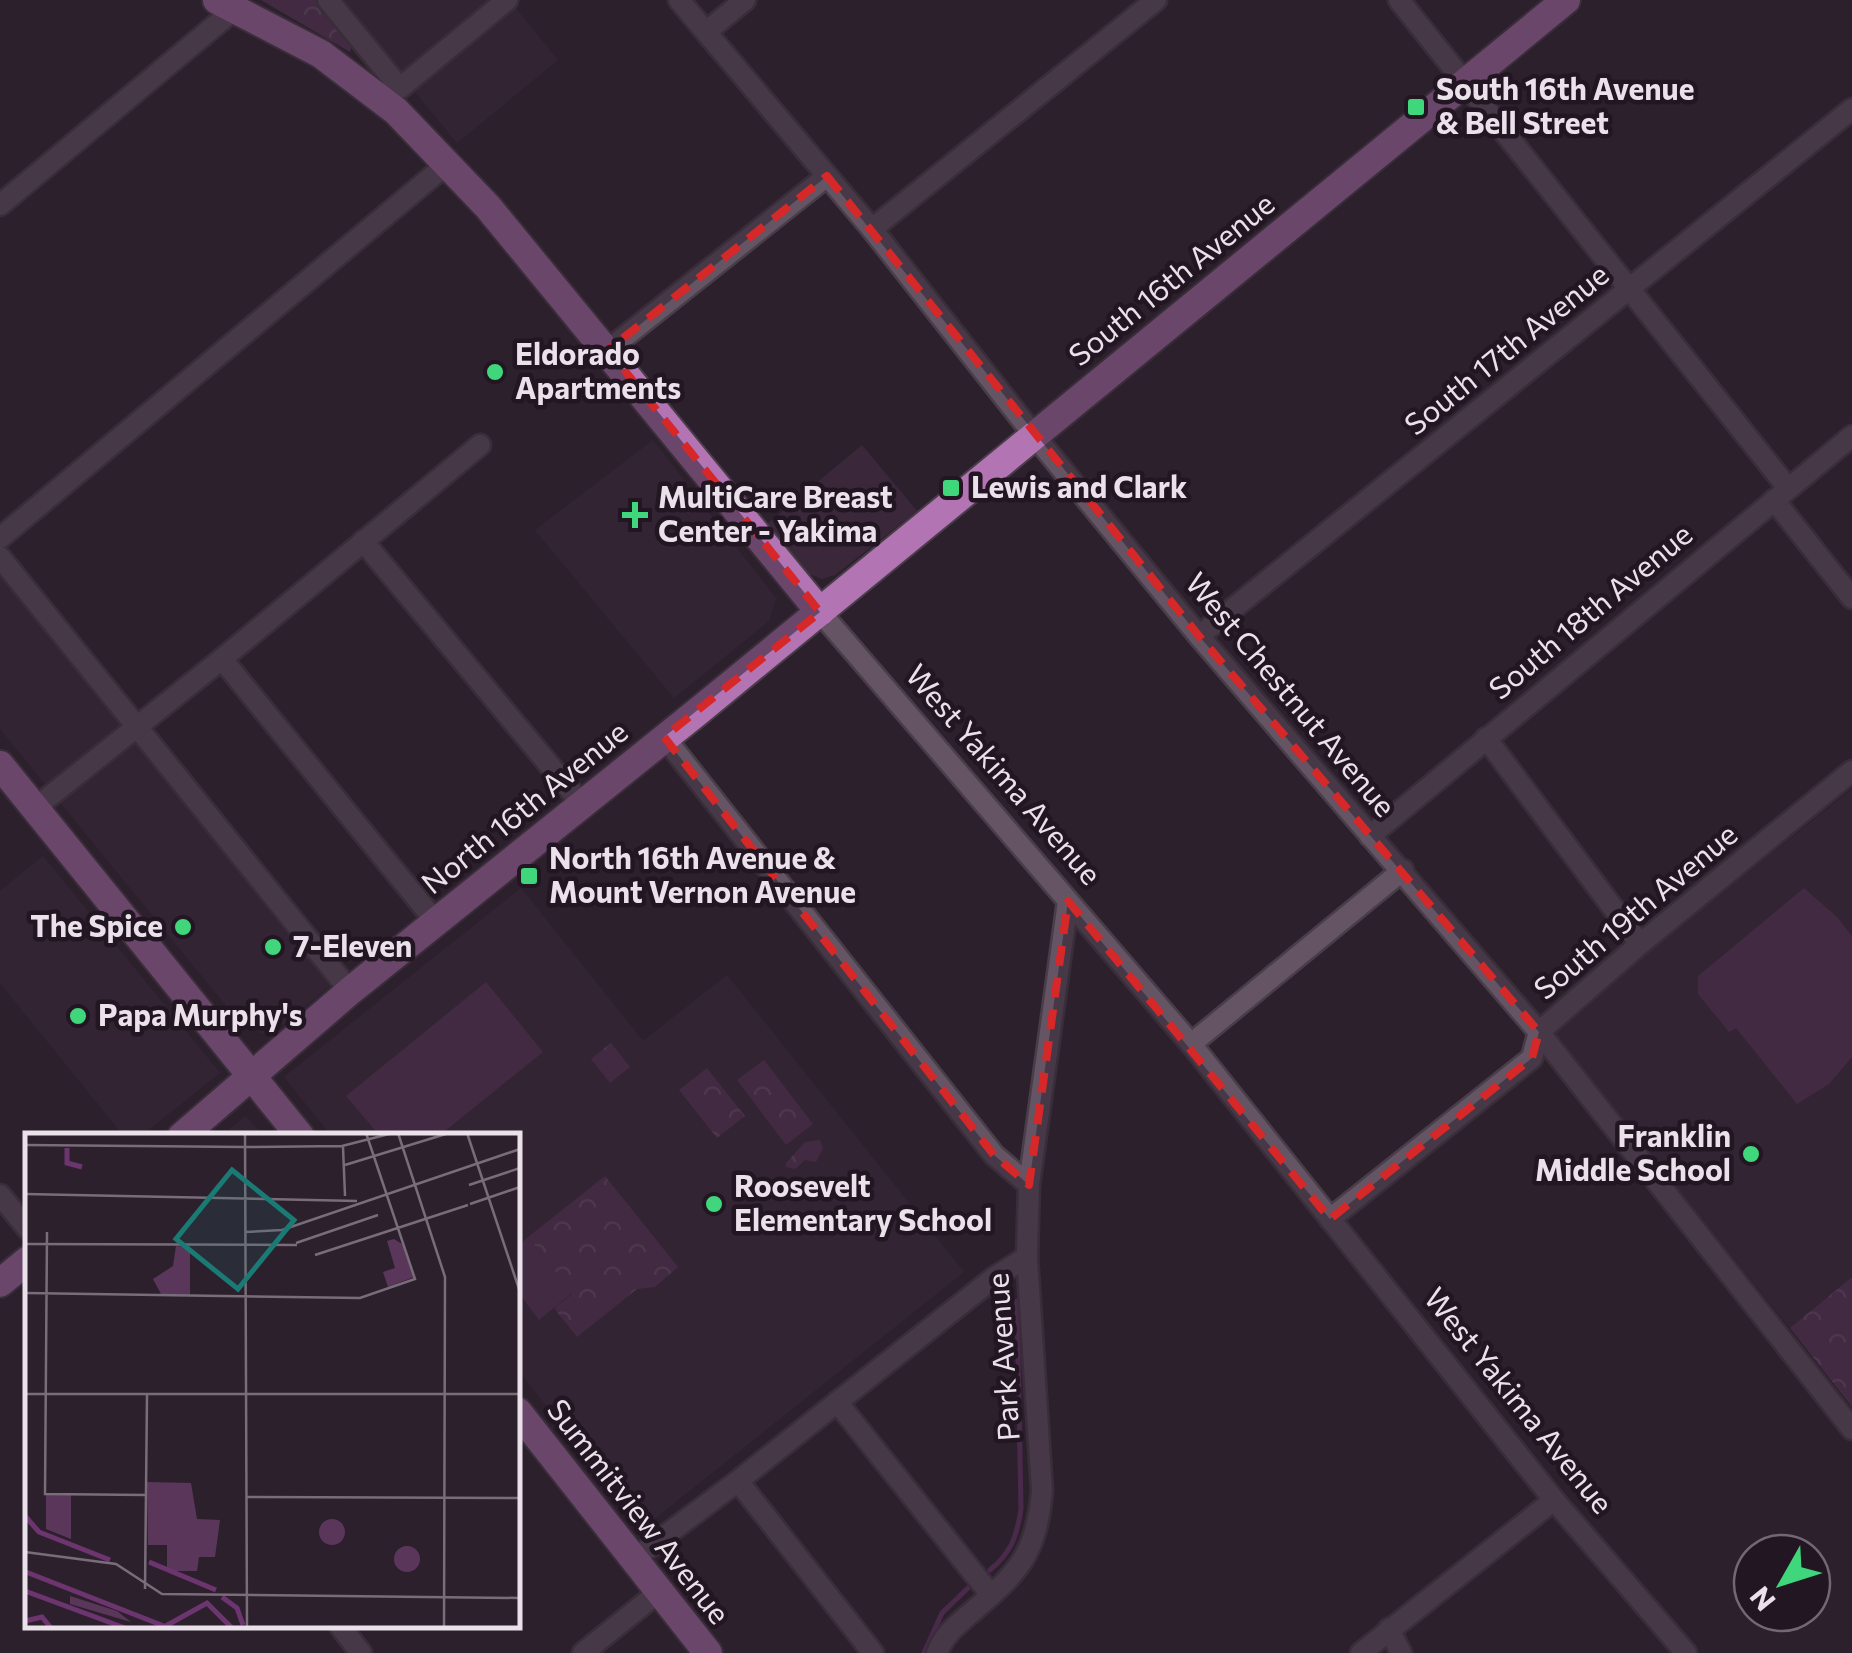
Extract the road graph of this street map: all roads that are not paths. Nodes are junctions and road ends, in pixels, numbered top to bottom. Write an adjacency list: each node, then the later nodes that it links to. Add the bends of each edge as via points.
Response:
1 (328, 0): 11 (street)
2 (507, 0): 11 (street)
3 (680, 0): 9 (street, West Chestnut Avenue)
4 (746, 0): 9 (street)
5 (1156, 0): 16 (street)
6 (1399, 0): 10 (street)
7 (1566, 0): 10 (main road, South 16th Avenue)
8 (226, 4): 11 (main road, West Yakima Avenue); 15 (street)
9 (706, 32): 14 (street, West Chestnut Avenue)
10 (1464, 82): 17 (street); 19 (main road, South 16th Avenue)
11 (398, 99): 13 (main road, West Yakima Avenue)
12 (1852, 109): 17 (street, South 17th Avenue)
13 (447, 164): 18 (main road, West Yakima Avenue); 23 (street)
14 (827, 176): 16 (street, West Chestnut Avenue); 18 (street)
15 (0, 205)
16 (872, 229): 19 (street, West Chestnut Avenue)
17 (1631, 289): 22 (street); 28 (street, South 17th Avenue)
18 (608, 350): 27 (main road, West Yakima Avenue)
19 (1034, 435): 27 (main road, South 16th Avenue); 28 (street, West Chestnut Avenue)
20 (1852, 436): 22 (street, South 18th Avenue)
21 (480, 445): 24 (street)
22 (1781, 494): 26 (street); 32 (street, South 18th Avenue)
23 (0, 538)
24 (364, 541): 29 (street); 35 (street)
25 (0, 557): 30 (street)
26 (1852, 598)
27 (820, 612): 31 (main road, North 16th Avenue); 39 (street, West Yakima Avenue)
28 (1199, 636): 37 (street, West Chestnut Avenue)
29 (222, 660): 30 (street); 40 (street)
30 (138, 724): 36 (street); 42 (street)
31 (664, 738): 35 (main road, North 16th Avenue); 48 (street, via 994,1155)
32 (1486, 738): 37 (street, South 18th Avenue); 41 (street)
33 (0, 764): 36 (main road)
34 (1852, 770): 41 (street, South 19th Avenue)
35 (581, 804): 40 (main road, North 16th Avenue)
36 (36, 808): 45 (main road)
37 (1370, 836): 38 (street, West Chestnut Avenue)
38 (1403, 870): 43 (street, West Chestnut Avenue); 44 (street)
39 (1068, 901): 44 (street, West Yakima Avenue); 48 (street, Park Avenue)
40 (436, 922): 42 (main road, North 16th Avenue)
41 (1640, 944): 43 (street, South 19th Avenue)
42 (350, 990): 45 (main road, North 16th Avenue)
43 (1539, 1032): 50 (street, South 19th Avenue, via 1532,1058); 57 (street, West Chestnut Avenue)
44 (1191, 1044): 50 (street, West Yakima Avenue)
45 (254, 1076): 46 (main road, North 16th Avenue); 47 (main road)
46 (186, 1133)
47 (298, 1133)
48 (1029, 1185): 52 (street, Park Avenue)
49 (0, 1195): 51 (street)
50 (1330, 1219): 59 (street, West Yakima Avenue)
51 (25, 1225)
52 (1027, 1257): 55 (street); 62 (street, Park Avenue, via 1039,1525 1027,1558)
53 (25, 1262): 54 (main road)
54 (0, 1283)
55 (837, 1402): 58 (street); 62 (street)
56 (520, 1415): 60 (main road, Summitview Avenue)
57 (1852, 1429)
58 (738, 1481): 60 (street); 68 (street)
59 (1554, 1500): 64 (street); 72 (street, West Yakima Avenue)
60 (634, 1559): 61 (main road, Summitview Avenue)
61 (660, 1592): 66 (street); 67 (main road, Summitview Avenue)
62 (991, 1595): 69 (street, Park Avenue, via 944,1636)
63 (342, 1628): 65 (street)
64 (1390, 1629): 70 (street); 71 (street)
65 (362, 1653)
66 (583, 1653)
67 (708, 1653)
68 (873, 1653)
69 (937, 1653)
70 (1361, 1653)
71 (1401, 1653)
72 (1686, 1653)

